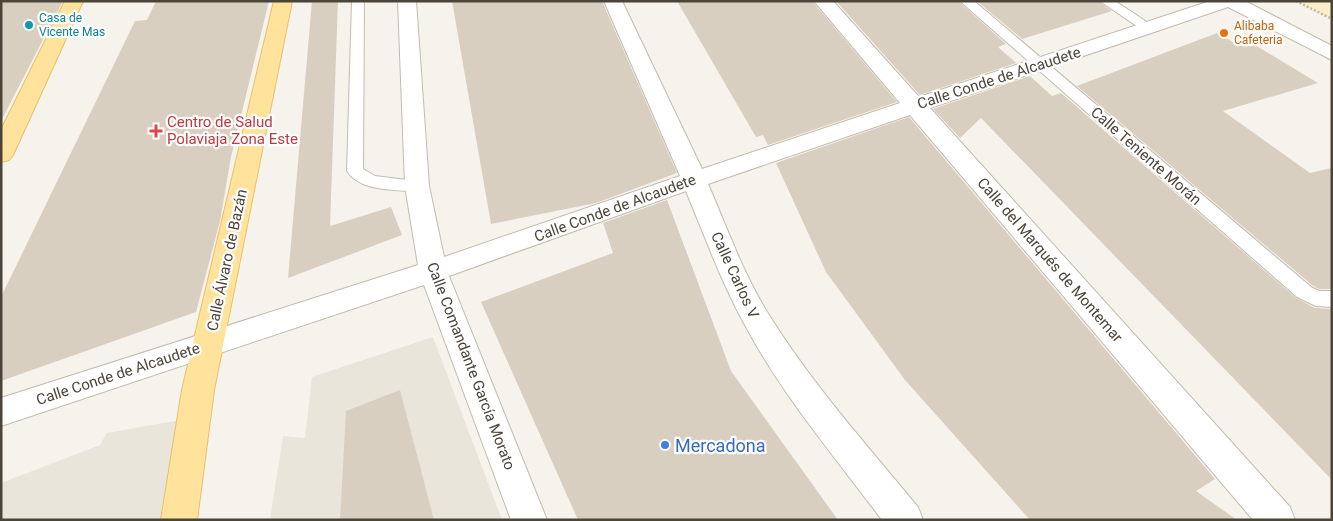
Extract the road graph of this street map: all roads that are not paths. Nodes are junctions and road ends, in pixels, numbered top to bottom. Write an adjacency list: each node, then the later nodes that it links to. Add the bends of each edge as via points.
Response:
1 (74, 1): 14 (main road)
2 (283, 1): 19 (main road, Calle Álvaro de Bazán)
3 (358, 1): 16 (lane, via 356,171 371,182)
4 (407, 1): 16 (street, Calle Comandante García Morato)
5 (614, 1): 15 (street, Calle Carlos V, via 679,142)
6 (822, 1): 13 (street, Calle del Marqués de Montemar)
7 (966, 1): 12 (lane, Calle Teniente Morán)
8 (1106, 1): 10 (lane)
9 (1224, 3): 10 (street, Calle Conde de Alcaudete); 11 (street)
10 (1149, 28): 12 (street, Calle Conde de Alcaudete)
11 (1332, 54)
12 (1039, 64): 13 (street, Calle Conde de Alcaudete); 18 (lane, Calle Teniente Morán, via 1304,292 1316,298)
13 (915, 106): 15 (street, Calle Conde de Alcaudete); 24 (street, Calle del Marqués de Montemar)
14 (1, 155)
15 (693, 180): 17 (street, Calle Conde de Alcaudete); 23 (street, Calle Carlos V, via 757,321 792,376)
16 (416, 186): 17 (street, Calle Comandante García Morato)
17 (433, 270): 19 (street, Calle Conde de Alcaudete); 22 (street, Calle Comandante García Morato)
18 (1332, 299)
19 (208, 345): 20 (street, Calle Conde de Alcaudete); 21 (main road, Calle Álvaro de Bazán, via 198,390)
20 (1, 412)
21 (179, 520)
22 (529, 520)
23 (905, 520)
24 (1277, 520)

